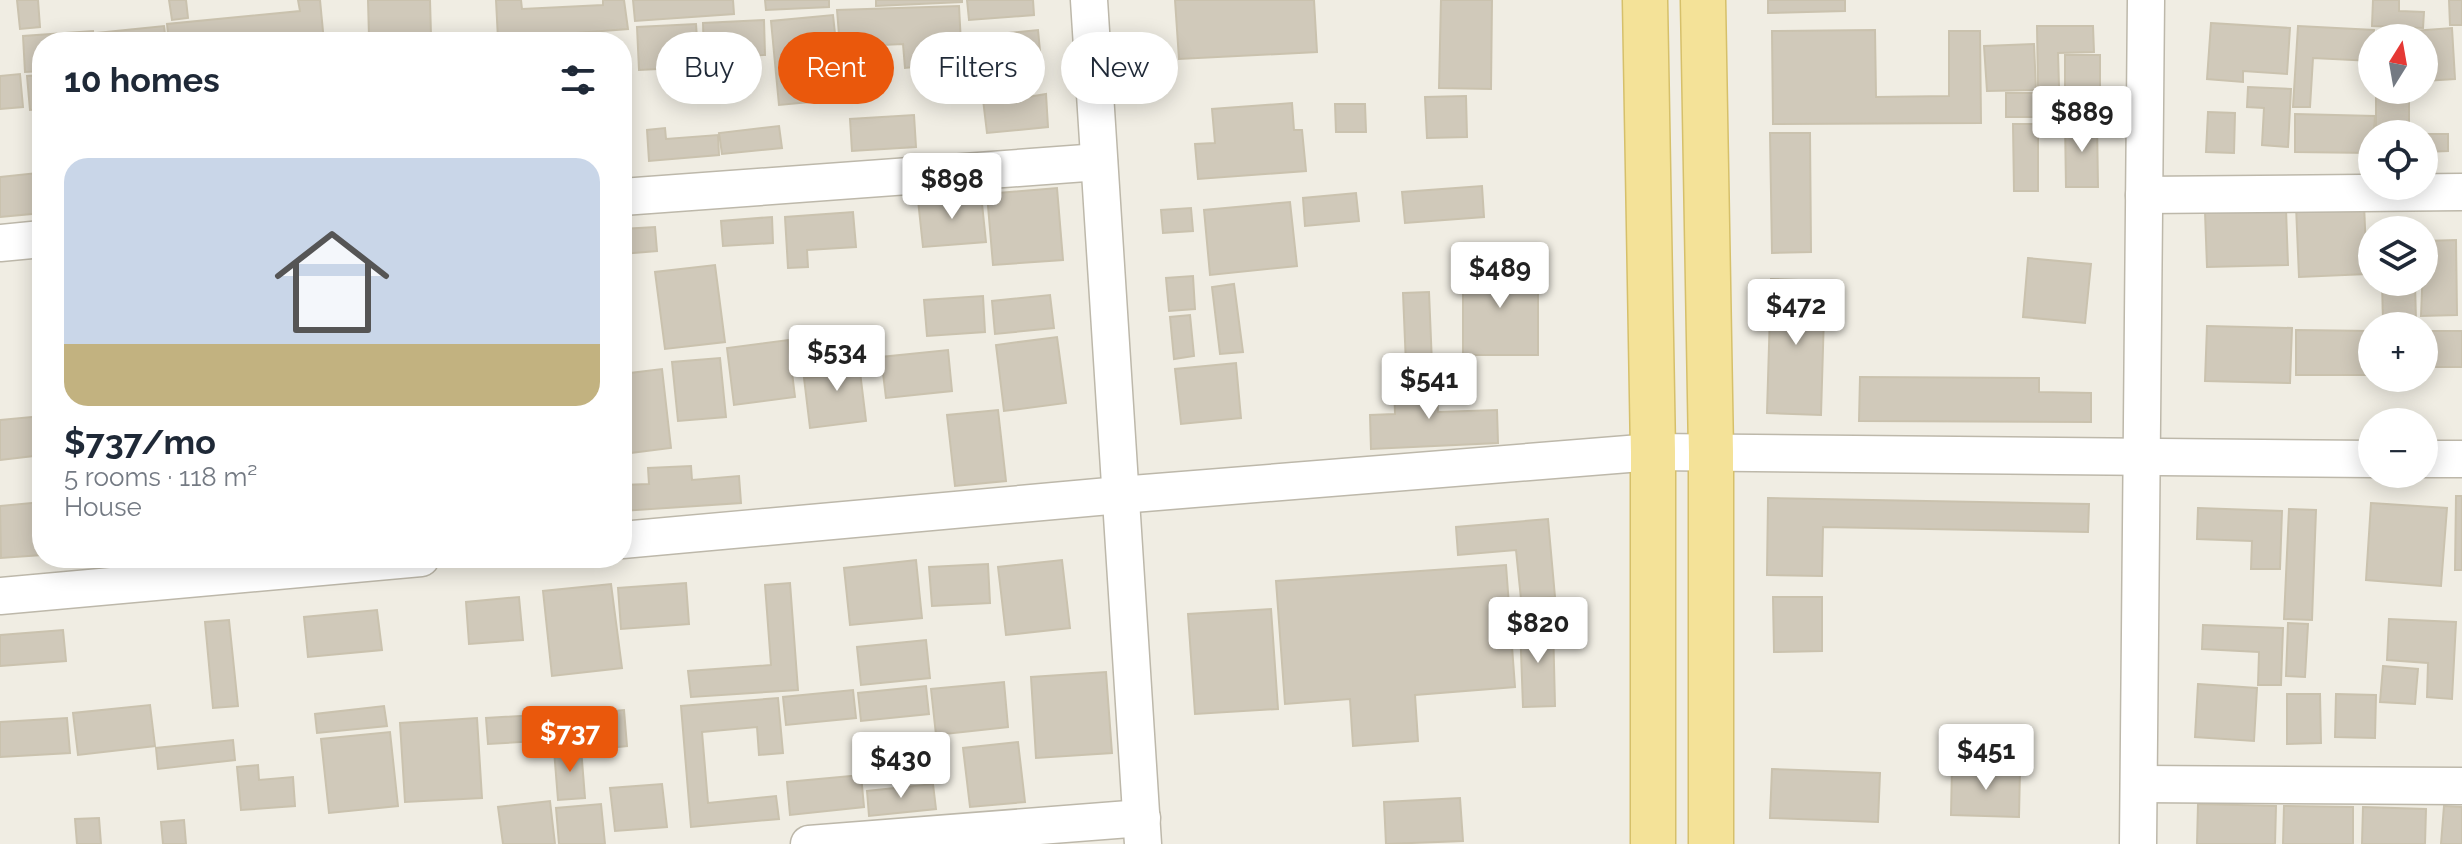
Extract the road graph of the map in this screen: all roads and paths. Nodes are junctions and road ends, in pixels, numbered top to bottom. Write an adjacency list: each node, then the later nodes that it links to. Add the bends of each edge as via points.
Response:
1 (1089, 0): 5 (street)
2 (1645, 0): 11 (main road)
3 (1703, 0): 12 (main road)
4 (2146, 0): 7 (street)
5 (1099, 162): 8 (street); 17 (street)
6 (2462, 192): 7 (street)
7 (2144, 195): 13 (street)
8 (632, 196)
9 (32, 240): 10 (street)
10 (0, 243)
11 (1653, 452): 12 (street); 17 (street); 25 (main road)
12 (1711, 452): 13 (street); 26 (main road)
13 (2142, 459): 14 (street); 21 (street)
14 (2358, 459)
15 (2438, 459): 16 (street)
16 (2462, 459)
17 (1120, 495): 18 (street); 23 (street)
18 (632, 539)
19 (310, 568): 20 (street)
20 (0, 596)
21 (2139, 784): 22 (street); 27 (street)
22 (2462, 786)
23 (1143, 831): 24 (street)
24 (809, 844)
25 (1653, 844)
26 (1711, 844)
27 (2138, 844)

